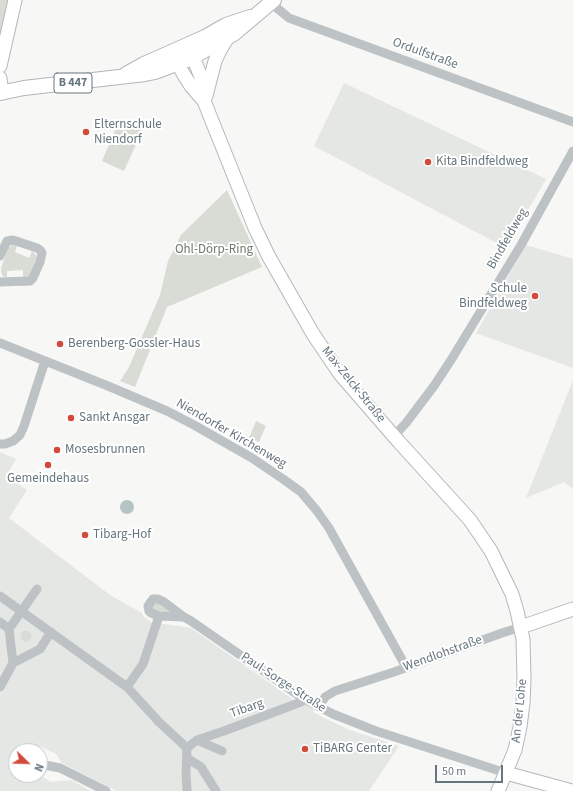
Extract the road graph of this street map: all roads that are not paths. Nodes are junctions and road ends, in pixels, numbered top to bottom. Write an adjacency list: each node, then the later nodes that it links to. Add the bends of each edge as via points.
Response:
1 (15, 0): 8 (street)
2 (273, 1): 3 (main road, B 447); 13 (street, Ordulfstraße, via 288,18)
3 (254, 16): 4 (main road, B 447); 5 (main road, B 447, via 226,25)
4 (228, 37): 6 (main road, B 447); 12 (street, via 215,61)
5 (177, 50): 6 (street); 7 (street, Max-Zelck-Straße); 9 (main road, B 447)
6 (193, 57): 7 (main road, B 447); 12 (street, Max-Zelck-Straße, via 201,77)
7 (178, 64): 9 (main road, B 447, via 145,74); 12 (street, Max-Zelck-Straße)
8 (0, 66)
9 (121, 77): 11 (main road, B 447)
10 (0, 78): 11 (street)
11 (1, 93)
12 (204, 101): 19 (street, Max-Zelck-Straße, via 255,228 297,308 340,374)
13 (573, 122)
14 (573, 151): 19 (street, Bindfeldweg, via 521,245 434,386)
15 (0, 256): 16 (street, via 7,241 13,240 36,248 42,253 33,278)
16 (0, 282)
17 (0, 342): 18 (street, Niendorfer Kirchenweg)
18 (45, 361): 20 (street, via 20,435 13,441); 32 (street, Niendorfer Kirchenweg, via 139,399 194,425 252,458 301,492 329,528)
19 (394, 436): 28 (street, Max-Zelck-Straße, via 470,520 491,551 512,594)
20 (0, 444)
21 (37, 589): 24 (street)
22 (0, 596): 24 (street)
23 (573, 609): 28 (street, Wendlohstraße)
24 (22, 611): 29 (street); 30 (street)
25 (159, 616): 26 (street); 26 (street, Paul-Sorge-Straße, via 151,613 148,608 155,599 160,599); 34 (street, via 143,664)
26 (184, 617): 35 (street, Paul-Sorge-Straße)
27 (0, 622): 29 (street)
28 (521, 627): 32 (street, Wendlohstraße); 42 (street, An der Lohe, via 524,679 521,721 515,750)
29 (9, 629): 31 (street)
30 (51, 632): 31 (street, via 40,650); 34 (street)
31 (13, 663): 33 (street)
32 (406, 667): 36 (street, Wendlohstraße, via 335,690 325,697)
33 (0, 687)
34 (127, 687): 38 (street, via 158,722)
35 (304, 699): 36 (street, Paul-Sorge-Straße); 37 (street, Tibarg)
36 (318, 707): 42 (street, Paul-Sorge-Straße, via 355,723)
37 (197, 740): 38 (street, Tibarg); 39 (street)
38 (187, 748): 40 (street)
39 (222, 751)
40 (187, 758): 44 (street); 45 (street, via 201,768)
41 (48, 766): 43 (street, via 60,768)
42 (506, 773): 46 (street, An der Lohe); 47 (street, Paul-Sorge-Straße)
43 (106, 791)
44 (187, 791)
45 (216, 791)
46 (498, 791)
47 (572, 791)

